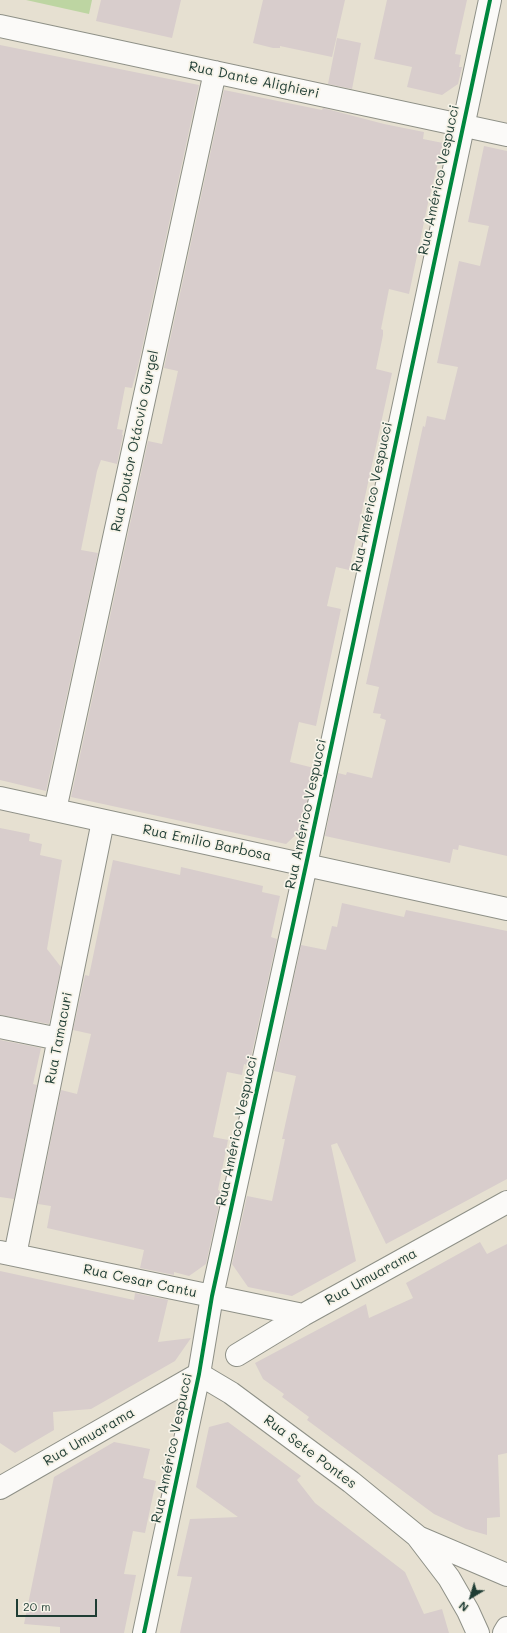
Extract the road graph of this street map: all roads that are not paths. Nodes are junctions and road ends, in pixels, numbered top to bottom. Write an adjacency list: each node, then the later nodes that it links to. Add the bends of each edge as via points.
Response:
1 (490, 0): 4 (street, Rua Américo Vespucci)
2 (0, 26): 3 (street, Rua Dante Alighieri)
3 (215, 72): 4 (street, Rua Dante Alighieri); 7 (street, Rua Doutor Otácvio Gurgel)
4 (462, 125): 5 (street, Rua Dante Alighieri); 9 (street, Rua Américo Vespucci)
5 (507, 135)
6 (0, 798): 7 (street, Rua Emilio Barbosa)
7 (55, 810): 8 (street, Rua Emilio Barbosa)
8 (103, 821): 9 (street, Rua Emilio Barbosa); 12 (street, Rua Tamacuri)
9 (306, 865): 10 (street, Rua Emilio Barbosa); 15 (street, Rua Américo Vespucci)
10 (507, 909)
11 (0, 1027): 12 (street)
12 (59, 1039): 14 (street, Rua Tamacuri)
13 (507, 1202): 16 (street, Rua Umuarama)
14 (8, 1254): 15 (street, Rua Cesar Cantu)
15 (212, 1296): 16 (street, Rua Cesar Cantu); 18 (street, Rua Américo Vespucci)
16 (303, 1315): 17 (street, Rua Umuarama)
17 (237, 1355)
18 (199, 1374): 19 (street, Rua Umuarama); 20 (street, Rua Sete Pontes, via 231,1393 345,1478); 23 (street, Rua Américo Vespucci)
19 (0, 1488)
20 (417, 1536): 21 (street, Rua Sete Pontes); 24 (street, Rua Sete Pontes, via 449,1578)
21 (507, 1575)
22 (507, 1628): 25 (street)
23 (144, 1633)
24 (478, 1633)
25 (504, 1633)

